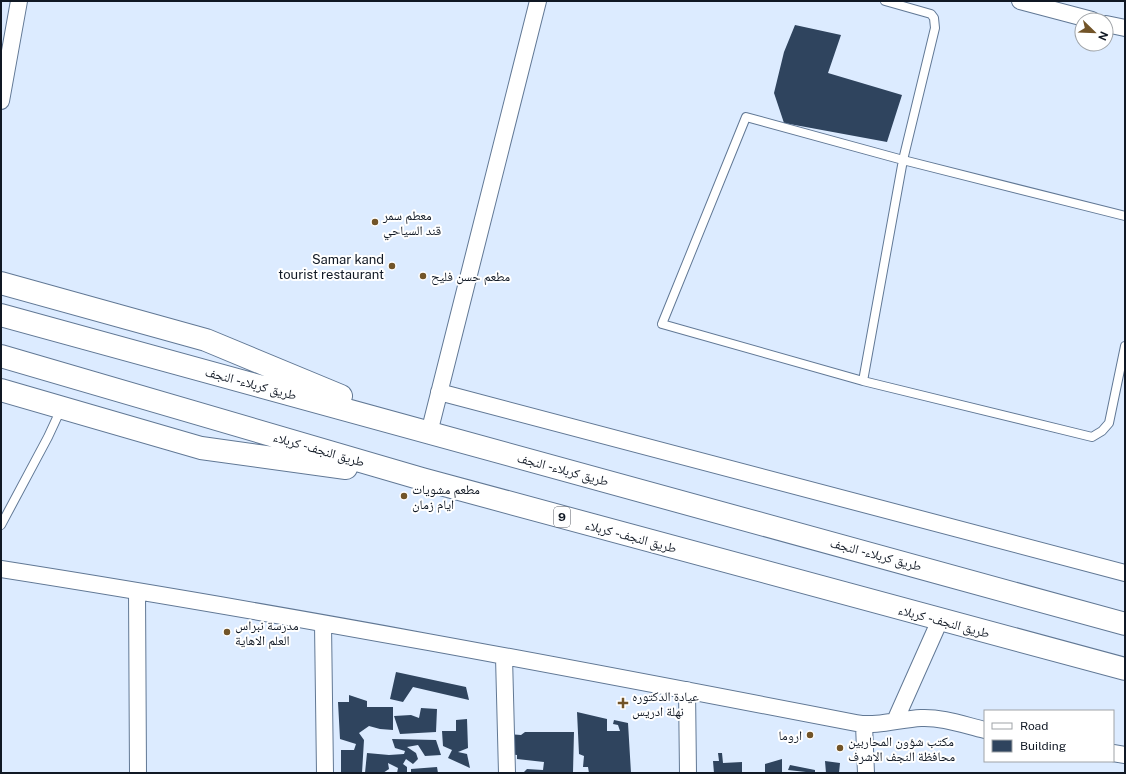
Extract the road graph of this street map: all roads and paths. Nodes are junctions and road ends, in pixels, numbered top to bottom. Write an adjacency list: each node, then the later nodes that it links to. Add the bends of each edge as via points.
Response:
1 (19, 1): 8 (street)
2 (538, 1): 17 (street)
3 (885, 1): 9 (lane, via 931,14 934,18 935,28)
4 (1020, 1): 5 (street)
5 (1074, 15)
6 (1114, 26): 7 (street)
7 (1125, 28)
8 (1, 101)
9 (903, 160): 10 (lane); 15 (lane); 15 (lane, via 746,117 662,324)
10 (1125, 216)
11 (1, 283): 19 (highway, via 206,340)
12 (1, 315): 19 (highway, طريق کربلاء - النجف)
13 (1125, 346): 15 (lane, via 1109,422 1102,431 1092,437)
14 (1, 356): 20 (highway, طريق النجف - کربلاء / 9)
15 (863, 381)
16 (1, 390): 18 (highway)
17 (439, 392): 19 (street); 23 (street)
18 (62, 406): 20 (highway, via 200,448); 21 (lane)
19 (429, 433): 27 (highway, طريق کربلاء - النجف)
20 (422, 479): 25 (highway, طريق النجف - کربلاء / 9)
21 (1, 525)
22 (1, 570): 24 (street)
23 (1125, 574)
24 (137, 591): 26 (street); 36 (street)
25 (940, 620): 29 (highway, طريق النجف - کربلاء / 9); 31 (street)
26 (323, 624): 28 (street); 37 (street)
27 (1125, 624)
28 (504, 657): 30 (street); 38 (street)
29 (1125, 669)
30 (687, 690): 32 (street); 39 (street)
31 (895, 721): 32 (street); 33 (street, via 937,719)
32 (864, 725): 40 (street)
33 (984, 730)
34 (1114, 753): 35 (street)
35 (1125, 755)
36 (138, 773)
37 (325, 773)
38 (507, 773)
39 (688, 773)
40 (866, 773)

